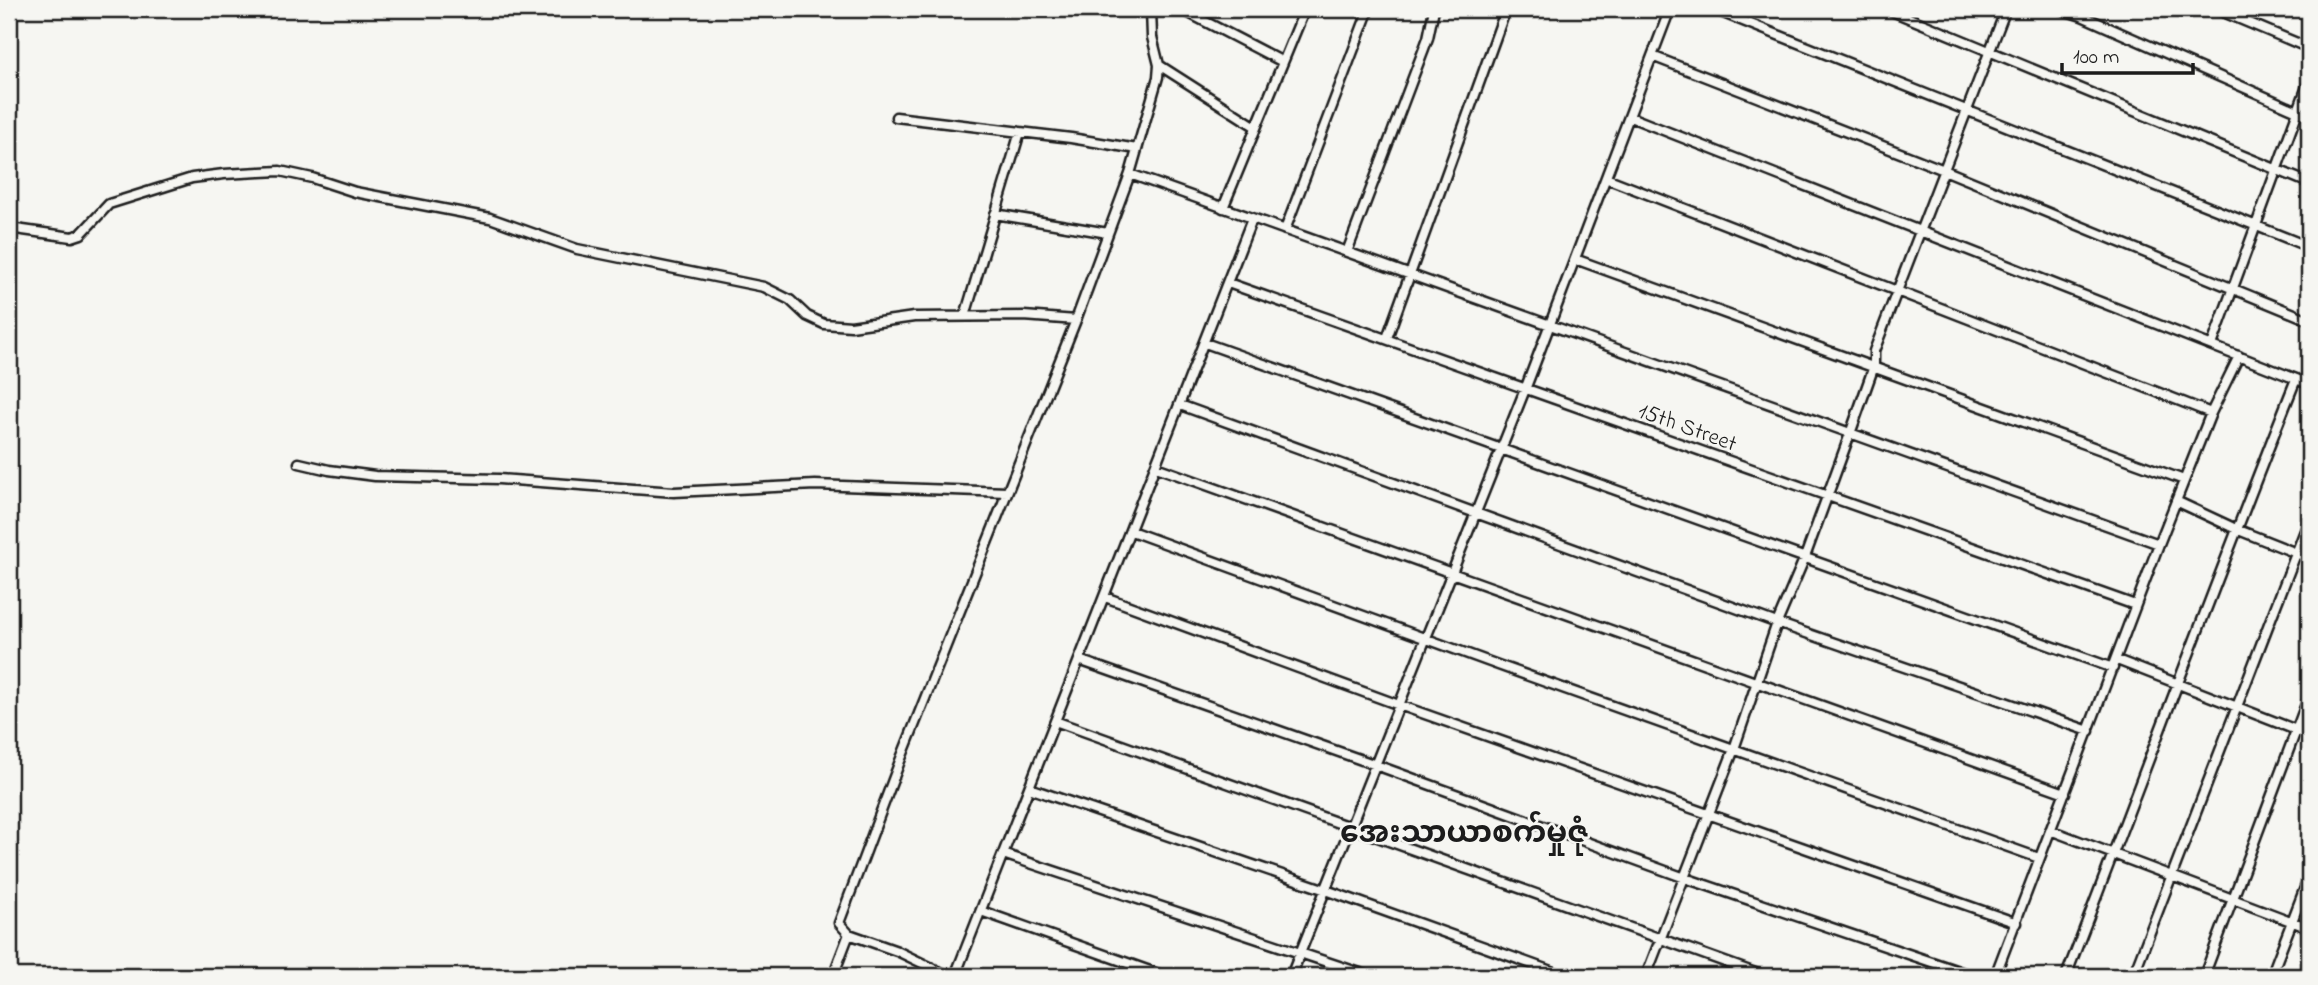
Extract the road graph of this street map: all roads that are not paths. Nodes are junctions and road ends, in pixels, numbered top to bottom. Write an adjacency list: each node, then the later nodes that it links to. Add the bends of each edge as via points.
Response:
1 (1152, 9): 17 (street)
2 (1181, 9): 16 (street)
3 (1305, 9): 16 (street)
4 (1369, 9): 37 (street)
5 (1434, 9): 41 (street, via 1428,38)
6 (1506, 9): 43 (street)
7 (1670, 9): 15 (street)
8 (1713, 9): 19 (street)
9 (1887, 9): 14 (street)
10 (2006, 9): 14 (street)
11 (2060, 9): 20 (street)
12 (2216, 9): 13 (street)
13 (2309, 48)
14 (1990, 50): 19 (street); 28 (street)
15 (1652, 56): 23 (street); 27 (street)
16 (1283, 62): 24 (street)
17 (1159, 65): 24 (street); 26 (street)
18 (2309, 81): 20 (street)
19 (1967, 110): 27 (street); 35 (street)
20 (2297, 112): 21 (street); 28 (street)
21 (2309, 116)
22 (896, 117): 25 (street)
23 (1630, 117): 30 (street); 38 (street)
24 (1256, 127): 32 (street)
25 (1020, 132): 26 (street); 33 (street)
26 (1137, 149): 29 (street)
27 (1944, 170): 38 (street); 45 (street)
28 (2276, 170): 31 (street); 35 (street)
29 (1130, 174): 32 (street); 39 (street)
30 (1606, 178): 42 (street); 46 (street)
31 (2309, 183)
32 (1223, 208): 34 (street)
33 (995, 214): 39 (street); 47 (street)
34 (1252, 219): 37 (street); 44 (street)
35 (2255, 225): 40 (street); 45 (street)
36 (9, 228): 47 (street, via 72,237 109,204 192,178 280,171 355,192 490,218 577,249 764,287 824,324 851,326)
37 (1285, 230): 41 (street)
38 (1920, 230): 46 (street); 53 (street)
39 (1108, 233): 48 (street)
40 (2309, 247)
41 (1347, 252): 43 (street)
42 (1575, 259): 50 (street); 55 (street)
43 (1410, 275): 50 (street); 51 (street)
44 (1228, 283): 51 (street, 15th Street); 52 (street)
45 (2232, 289): 49 (street); 53 (street)
46 (1898, 290): 55 (street, via 1874,351); 60 (street)
47 (965, 316): 48 (street)
48 (1076, 320): 66 (street)
49 (2309, 320)
50 (1550, 324): 58 (street); 61 (street)
51 (1387, 338): 58 (street, 15th Street)
52 (1205, 343): 59 (street); 62 (street)
53 (2212, 345): 54 (street)
54 (2239, 356): 56 (street); 60 (street)
55 (1874, 366): 61 (street); 65 (street)
56 (2297, 379): 57 (street); 71 (street)
57 (2309, 384)
58 (1525, 387): 62 (street); 67 (street, 15th Street)
59 (1180, 405): 64 (street); 69 (street)
60 (2211, 413): 65 (street)
61 (1850, 434): 67 (street); 73 (street)
62 (1501, 449): 69 (street); 75 (street)
63 (299, 463): 66 (street, via 375,476 674,492 815,485)
64 (1156, 467): 72 (street); 77 (street)
65 (2184, 480): 68 (street)
66 (1007, 492): 112 (street, via 839,923)
67 (1827, 496): 75 (street); 79 (street, 15th Street)
68 (2176, 501): 71 (street); 73 (street)
69 (1476, 512): 77 (street); 80 (street)
70 (2309, 520): 74 (street)
71 (2236, 529): 74 (street); 85 (street)
72 (1131, 531): 78 (street); 81 (street)
73 (2159, 544): 79 (street)
74 (2297, 553): 76 (street); 88 (street)
75 (1805, 557): 80 (street); 83 (street)
76 (2309, 558)
77 (1451, 574): 81 (street); 84 (street)
78 (1105, 597): 82 (street); 87 (street)
79 (2135, 605): 83 (street)
80 (1777, 623): 84 (street); 91 (street)
81 (1426, 638): 87 (street); 93 (street)
82 (1079, 660): 89 (street); 94 (street)
83 (2115, 664): 85 (street); 91 (street)
84 (1758, 684): 93 (street); 96 (street)
85 (2179, 684): 88 (street); 101 (street)
86 (2309, 696): 90 (street)
87 (1399, 705): 94 (street); 97 (street)
88 (2238, 708): 90 (street); 103 (street)
89 (1055, 722): 95 (street); 98 (street)
90 (2296, 730): 92 (street); 107 (street)
91 (2089, 731): 96 (street)
92 (2309, 736)
93 (1734, 749): 97 (street); 102 (street)
94 (1376, 765): 98 (street); 105 (street)
95 (1029, 788): 100 (street); 106 (street)
96 (2065, 793): 99 (street)
97 (1709, 815): 105 (street); 110 (street)
98 (1350, 828): 106 (street); 113 (street)
99 (2050, 830): 101 (street); 102 (street)
100 (1003, 853): 108 (street); 114 (street)
101 (2114, 853): 103 (street); 126 (street)
102 (2039, 858): 110 (street)
103 (2172, 875): 107 (street); 127 (street)
104 (2309, 877): 109 (street)
105 (1685, 878): 113 (street); 124 (street)
106 (1326, 890): 114 (street); 121 (street)
107 (2234, 899): 109 (street); 128 (street)
108 (981, 911): 117 (street); 118 (street)
109 (2292, 921): 111 (street); 129 (street)
110 (2017, 923): 125 (street)
111 (2309, 928)
112 (849, 934): 115 (street); 116 (street)
113 (1660, 940): 122 (street); 123 (street)
114 (1300, 952): 119 (street); 120 (street)
115 (833, 976)
116 (949, 976)
117 (955, 976)
118 (1164, 976)
119 (1291, 976)
120 (1370, 976)
121 (1565, 976)
122 (1646, 976)
123 (1764, 976)
124 (1973, 976)
125 (1995, 976)
126 (2066, 976)
127 (2133, 976)
128 (2204, 976)
129 (2271, 976)

